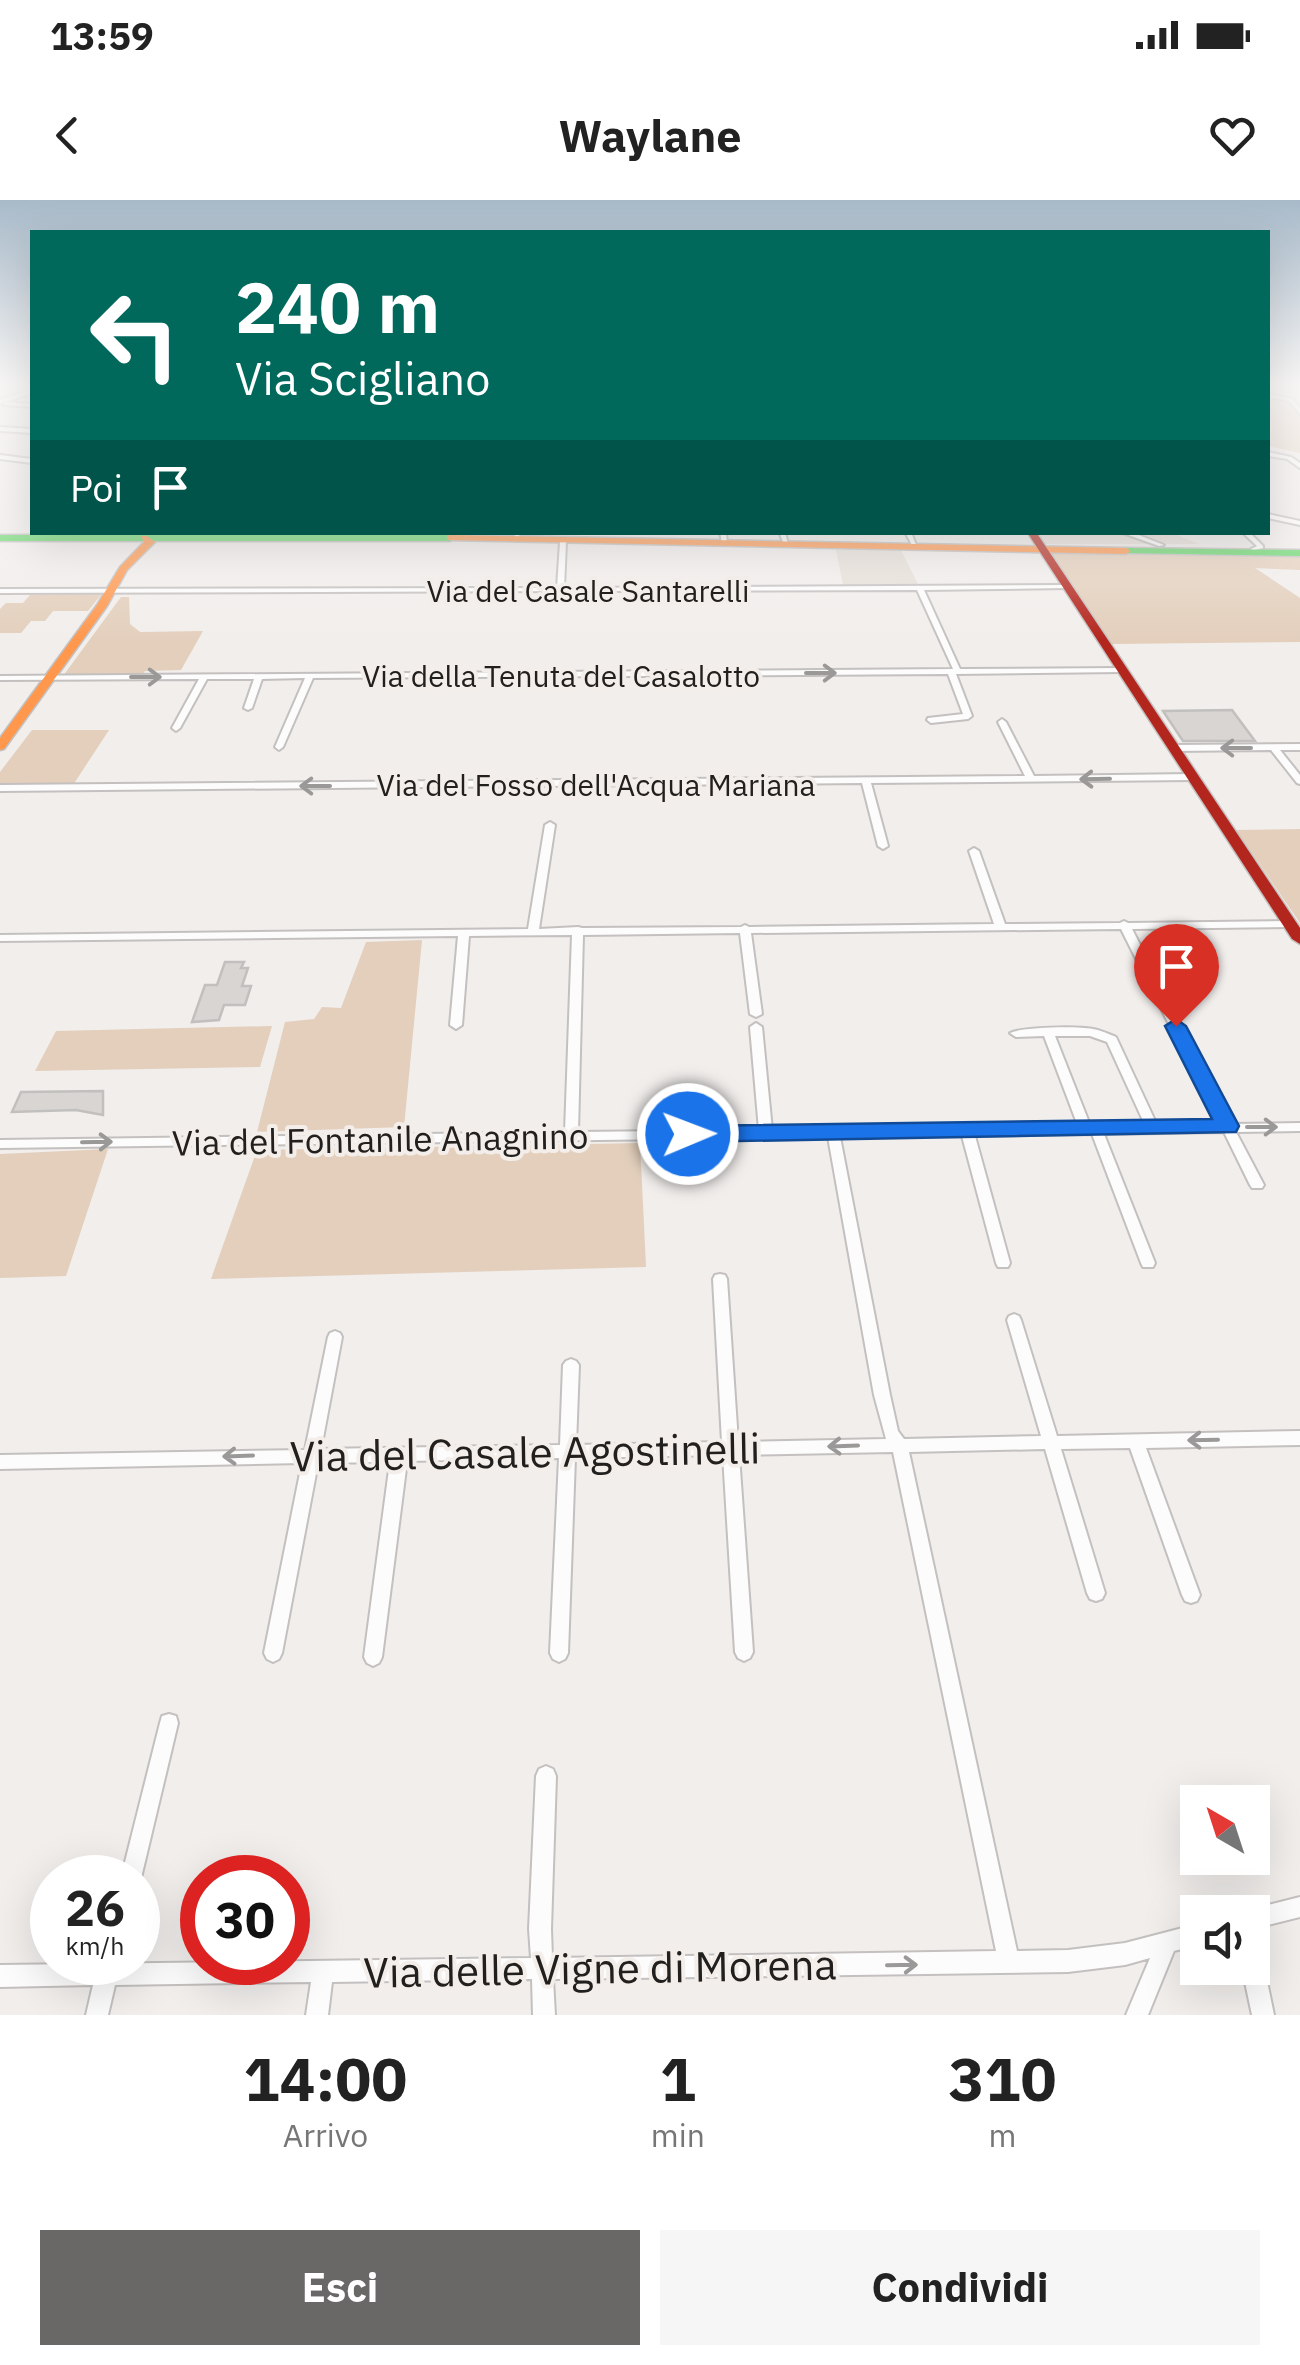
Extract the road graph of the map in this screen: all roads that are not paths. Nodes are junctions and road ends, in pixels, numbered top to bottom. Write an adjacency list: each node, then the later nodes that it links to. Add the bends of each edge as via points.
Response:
1 (1270, 516): 2 (street)
2 (1300, 523)
3 (0, 535): 13 (main road)
4 (194, 535): 13 (main road)
5 (336, 535): 13 (main road)
6 (389, 535): 14 (main road)
7 (569, 535): 10 (main road)
8 (1131, 535): 16 (street)
9 (1247, 535): 17 (street)
10 (724, 538): 11 (main road)
11 (784, 538): 12 (main road)
12 (911, 538): 15 (main road)
13 (141, 542): 23 (main road)
14 (563, 542): 15 (main road); 21 (street)
15 (1033, 542): 16 (main road); 17 (main road); 20 (main road)
16 (1161, 546): 17 (main road)
17 (1257, 549): 18 (main road)
18 (1300, 551)
19 (919, 587): 20 (street, Via del Casale Santarelli); 21 (street, Via del Casale Santarelli); 25 (street)
20 (1067, 587): 24 (main road)
21 (560, 590): 23 (street, Via del Casale Santarelli)
22 (0, 591): 23 (street, Via del Casale Santarelli)
23 (111, 591): 30 (main road)
24 (1122, 670): 25 (street, Via della Tenuta del Casalotto); 38 (main road)
25 (954, 672): 27 (street, Via della Tenuta del Casalotto, one-way to 25); 32 (street, via 968,716)
26 (259, 676): 27 (street, Via della Tenuta del Casalotto); 28 (street, Via della Tenuta del Casalotto); 31 (street)
27 (310, 676): 36 (street)
28 (204, 677): 30 (street, Via della Tenuta del Casalotto, one-way to 28); 34 (street)
29 (0, 678): 30 (street, Via della Tenuta del Casalotto)
30 (49, 678): 35 (main road)
31 (248, 708)
32 (931, 720)
33 (1002, 722): 41 (street)
34 (176, 728)
35 (0, 746)
36 (279, 747)
37 (1300, 747): 39 (street)
38 (1173, 748): 39 (street, one-way to 38); 40 (main road)
39 (1273, 748): 42 (street)
40 (1192, 777): 41 (street, Via del Fosso dell'Acqua Mariana, one-way to 41); 52 (main road)
41 (1032, 780): 43 (street, Via del Fosso dell'Acqua Mariana)
42 (1300, 781)
43 (866, 782): 44 (street, Via del Fosso dell'Acqua Mariana, one-way to 44); 46 (street)
44 (0, 788)
45 (550, 825): 53 (street)
46 (883, 846)
47 (974, 852): 49 (street)
48 (1124, 924): 49 (street); 52 (street); 59 (street)
49 (1000, 926): 50 (street)
50 (745, 928): 51 (street); 65 (street)
51 (578, 930): 53 (street); 66 (street)
52 (1295, 931)
53 (533, 932): 54 (street)
54 (464, 934): 55 (street); 56 (street)
55 (0, 938)
56 (456, 1025)
57 (1048, 1032): 58 (street); 61 (street, via 1096,1032 1112,1040); 63 (street)
58 (1016, 1033)
59 (1228, 1126): 60 (street, Via del Fontanile Anagnino, one-way to 60); 61 (street, Via del Fontanile Anagnino); 68 (street)
60 (1300, 1127)
61 (1153, 1129): 63 (street, Via del Fontanile Anagnino)
62 (967, 1130): 63 (street, Via del Fontanile Anagnino); 64 (street, Via del Fontanile Anagnino); 69 (street)
63 (1091, 1131): 70 (street)
64 (833, 1132): 65 (street, Via del Fontanile Anagnino); 77 (street, via 882,1395)
65 (766, 1133): 66 (street, Via del Fontanile Anagnino)
66 (570, 1136): 67 (street, Via del Fontanile Anagnino, one-way to 66)
67 (0, 1144)
68 (1257, 1185)
69 (1004, 1263)
70 (1148, 1263)
71 (720, 1279): 79 (street)
72 (1014, 1320): 78 (street)
73 (335, 1337): 81 (street)
74 (571, 1365): 80 (street)
75 (1300, 1438): 76 (street, Via del Casale Agostinelli, one-way to 76)
76 (1136, 1442): 78 (street, Via del Casale Agostinelli); 85 (street)
77 (899, 1444): 78 (street, Via del Casale Agostinelli); 79 (street, Via del Casale Agostinelli, one-way to 79); 97 (street)
78 (1051, 1444): 84 (street)
79 (731, 1450): 80 (street, Via del Casale Agostinelli); 87 (street)
80 (565, 1453): 82 (street, Via del Casale Agostinelli); 88 (street)
81 (310, 1454): 82 (street, Via del Casale Agostinelli); 83 (street, Via del Casale Agostinelli, one-way to 83); 86 (street)
82 (399, 1457): 89 (street)
83 (0, 1462)
84 (1096, 1593)
85 (1191, 1596)
86 (273, 1652)
87 (744, 1652)
88 (559, 1653)
89 (373, 1657)
90 (169, 1723): 92 (street)
91 (546, 1776): 98 (street)
92 (137, 1855)
93 (1300, 1908): 94 (street)
94 (1270, 1915)
95 (1180, 1939): 96 (street, Via delle Vigne di Morena)
96 (1168, 1942): 97 (street, Via delle Vigne di Morena, via 1095,1959); 108 (street)
97 (1009, 1963): 98 (street, Via delle Vigne di Morena, one-way to 97)
98 (543, 1968): 100 (street, Via delle Vigne di Morena); 107 (street)
99 (160, 1969): 100 (street, Via delle Vigne di Morena)
100 (324, 1972): 106 (street)
101 (30, 1974): 102 (street, Via delle Vigne di Morena)
102 (0, 1976)
103 (104, 1985): 105 (street)
104 (1257, 1985): 109 (street)
105 (96, 2015)
106 (316, 2015)
107 (544, 2015)
108 (1137, 2015)
109 (1263, 2015)

